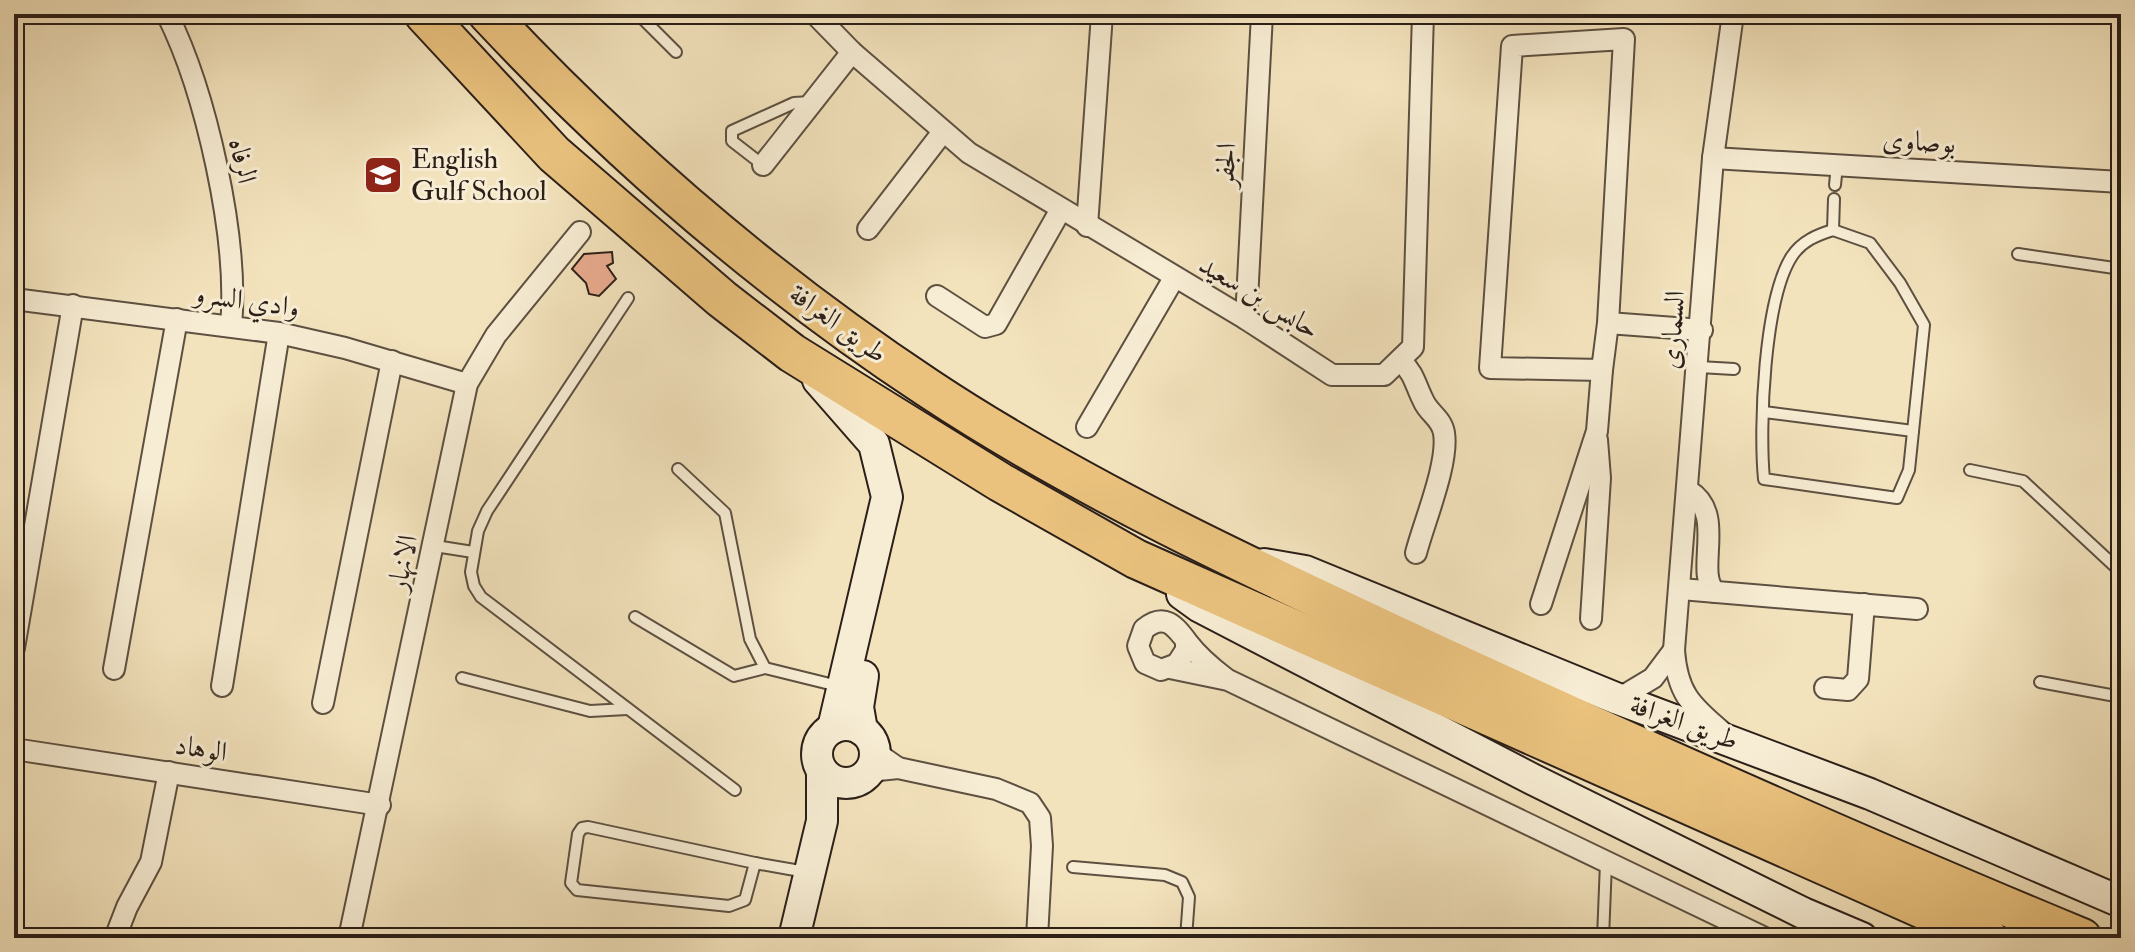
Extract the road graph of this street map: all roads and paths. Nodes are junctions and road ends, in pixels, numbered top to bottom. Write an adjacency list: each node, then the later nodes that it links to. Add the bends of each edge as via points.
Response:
1 (167, 14): 33 (street, الرفاه, via 218,181 232,279)
2 (424, 14): 36 (highway, طريق الغرافة, via 554,154)
3 (488, 14): 57 (highway, طريق الغرافة, via 667,191 887,360 1008,438)
4 (638, 14): 10 (lane)
5 (815, 14): 11 (street, حابس بن سعيد)
6 (1102, 14): 19 (street)
7 (1262, 14): 31 (street, الجفر)
8 (1423, 14): 37 (street, via 1413,347)
9 (1733, 14): 14 (street, السمارى)
10 (676, 52)
11 (852, 52): 12 (street); 13 (street, حابس بن سعيد)
12 (813, 102): 15 (street); 15 (lane, via 794,103 732,131 732,141)
13 (942, 133): 18 (street, حابس بن سعيد); 20 (street)
14 (1713, 158): 16 (street, بوصاوى, via 1836,175); 34 (street, السمارى)
15 (763, 165)
16 (2121, 182)
17 (1834, 199): 21 (lane)
18 (1060, 211): 19 (street, حابس بن سعيد); 26 (street, via 996,324 985,327)
19 (1087, 226): 25 (street, حابس بن سعيد)
20 (868, 229)
21 (1833, 230): 43 (lane, via 1802,244 1791,257 1776,297); 48 (lane, via 1870,243 1924,325)
22 (580, 232): 44 (street, الانهار, via 496,335)
23 (2018, 254): 24 (lane)
24 (2121, 269)
25 (1174, 278): 31 (street, حابس بن سعيد); 46 (street)
26 (937, 296)
27 (628, 298): 54 (lane, via 487,511)
28 (14, 299): 29 (street, وادي السرو)
29 (73, 305): 30 (street, وادي السرو); 67 (street)
30 (177, 319): 33 (street, وادي السرو); 71 (street)
31 (1246, 319): 37 (street, حابس بن سعيد, via 1332,375 1384,375)
32 (1608, 323): 34 (street); 41 (street); 41 (street, via 1624,39 1512,46 1490,368)
33 (231, 326): 35 (street, وادي السرو)
34 (1702, 330): 39 (street, السمارى)
35 (279, 333): 38 (street, وادي السرو); 75 (street)
36 (792, 353): 52 (main road, via 874,444 887,497); 56 (highway, طريق الغرافة, via 964,461)
37 (1400, 360): 55 (street, via 1415,374 1424,404 1444,432 1442,459)
38 (392, 361): 44 (street, وادي السرو); 80 (street)
39 (1699, 367): 40 (lane); 51 (street, السمارى)
40 (1734, 369)
41 (1602, 370): 47 (street)
42 (1754, 370): 43 (lane)
43 (1766, 370): 45 (lane)
44 (467, 384): 53 (street, الانهار)
45 (1764, 412): 48 (lane); 48 (lane, via 1767,482 1897,498 1909,470)
46 (1087, 427)
47 (1597, 431): 61 (street); 65 (street, via 1600,478)
48 (1913, 431)
49 (678, 469): 69 (lane, via 725,513 750,639)
50 (1970, 470): 58 (lane, via 2023,481)
51 (1689, 491): 59 (street, السمارى); 60 (street, via 1699,500 1709,526 1708,579)
52 (879, 536): 76 (main road); 84 (main road, via 888,531 893,541 859,697)
53 (435, 546): 54 (lane); 87 (street, الانهار)
54 (473, 552): 81 (lane, via 474,586 481,597)
55 (1416, 553)
56 (1136, 559): 100 (main road, طريق الغرافة, via 1200,607 1532,779); 101 (highway, طريق الغرافة)
57 (1243, 560): 79 (main road, طريق الغرافة, via 1305,571); 102 (highway, طريق الغرافة, via 1549,706)
58 (2121, 572)
59 (1681, 589): 60 (street); 68 (street, السمارى)
60 (1715, 592): 62 (street)
61 (1541, 604)
62 (1864, 604): 63 (street); 77 (street, via 1858,679 1848,690)
63 (1917, 609)
64 (635, 617): 69 (lane, via 734,676)
65 (1591, 619)
66 (1186, 641): 70 (street, via 1183,658); 70 (street, via 1177,626 1159,621 1139,637 1145,663); 73 (street)
67 (14, 648)
68 (1674, 650): 79 (street, via 1653,678); 82 (street, السمارى, via 1676,674 1689,704)
69 (765, 668): 76 (lane)
70 (1170, 668): 73 (street)
71 (114, 669)
72 (462, 678): 81 (lane, via 590,711)
73 (1228, 680): 89 (street)
74 (2040, 682): 78 (lane)
75 (222, 686)
76 (844, 688): 84 (main road)
77 (1825, 688)
78 (2121, 697)
79 (1618, 699): 82 (main road, طريق الغرافة)
80 (323, 703)
81 (627, 709): 86 (lane)
82 (1733, 741): 92 (main road, طريق الغرافة)
83 (14, 749): 85 (street, الوهاد)
84 (858, 758): 91 (main road, via 822,821); 96 (street, via 996,789 1030,803 1040,818 1042,846)
85 (169, 772): 87 (street, الوهاد); 93 (street, via 151,862)
86 (735, 790)
87 (380, 805): 94 (street, الانهار)
88 (755, 863): 88 (lane, via 585,827 578,834 571,883 581,891 735,907 745,900); 91 (lane)
89 (1606, 863): 98 (lane); 99 (street)
90 (1073, 867): 97 (lane, via 1165,875 1182,882 1189,897)
91 (808, 873): 95 (main road)
92 (2121, 902)
93 (115, 938)
94 (349, 938)
95 (794, 938)
96 (1037, 938)
97 (1186, 938)
98 (1603, 938)
99 (1765, 938)
100 (1862, 938)
101 (1988, 938)
102 (2082, 938)

